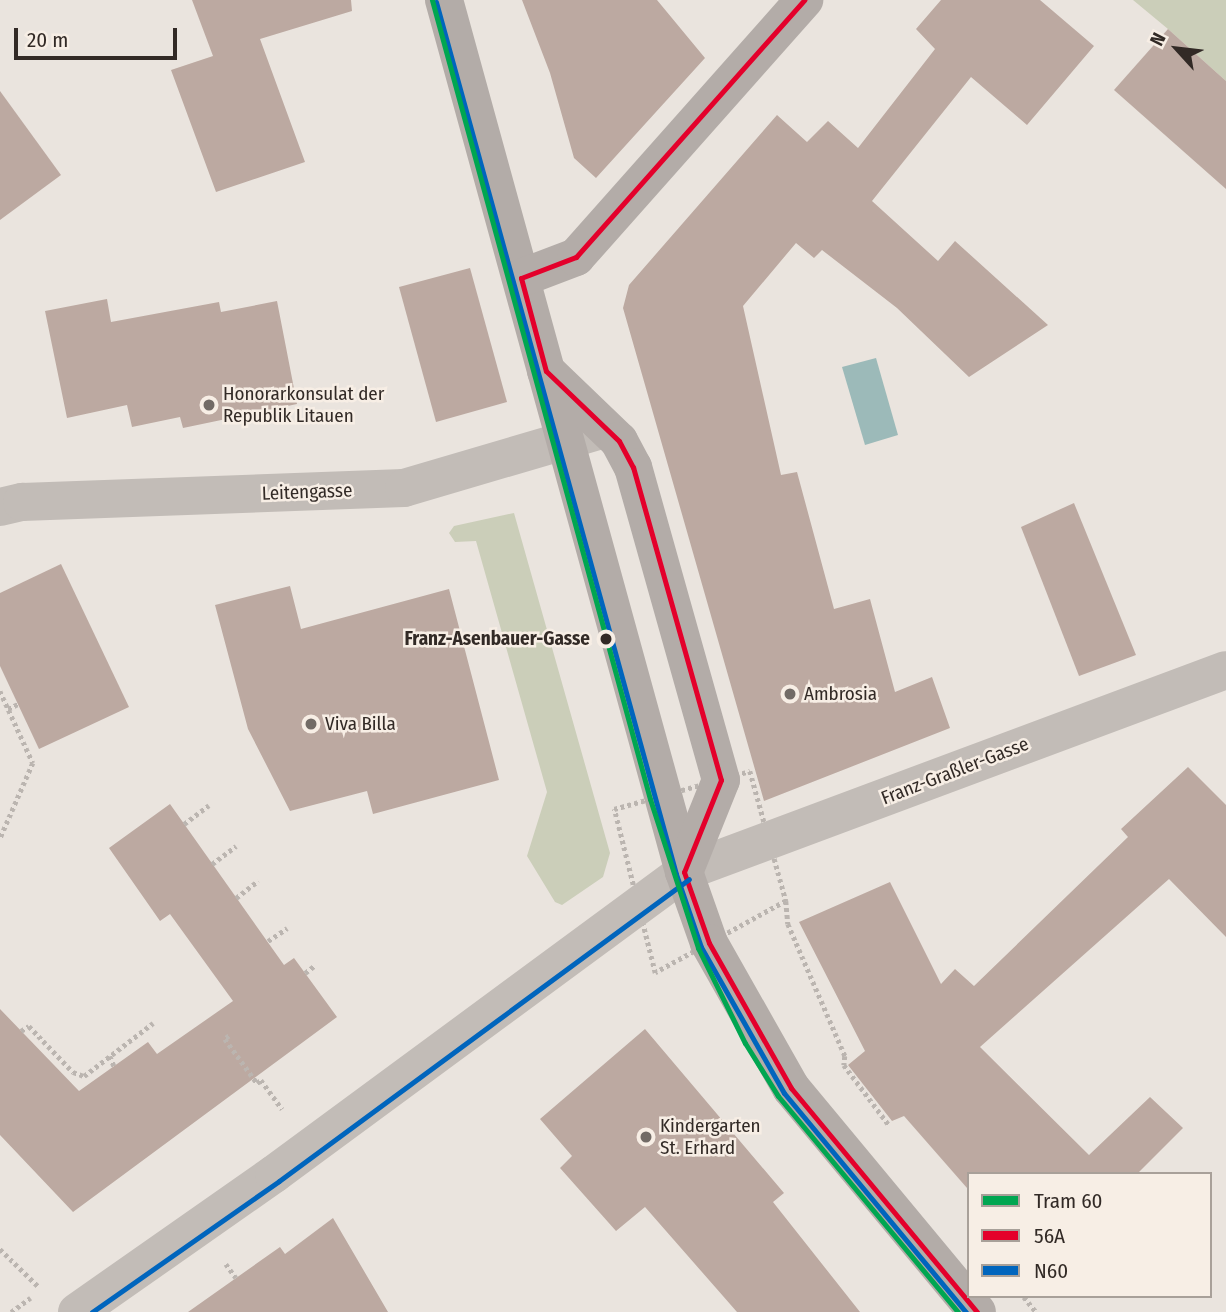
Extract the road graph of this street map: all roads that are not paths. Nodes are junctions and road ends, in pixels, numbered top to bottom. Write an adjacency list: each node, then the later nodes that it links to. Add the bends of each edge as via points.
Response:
1 (444, 0): 3 (main road)
2 (804, 0): 3 (main road, via 576,257)
3 (520, 278): 4 (main road)
4 (546, 371): 5 (main road); 6 (main road)
5 (606, 429): 6 (street, Leitengasse); 9 (main road, via 633,467 721,780)
6 (565, 441): 7 (street, Leitengasse, via 404,488 22,502); 9 (main road)
7 (0, 507)
8 (1226, 670): 9 (street, Franz-Graßler-Gasse)
9 (684, 872): 10 (street, via 274,1174); 11 (main road, via 709,943 791,1088)
10 (77, 1312)
11 (976, 1312)

